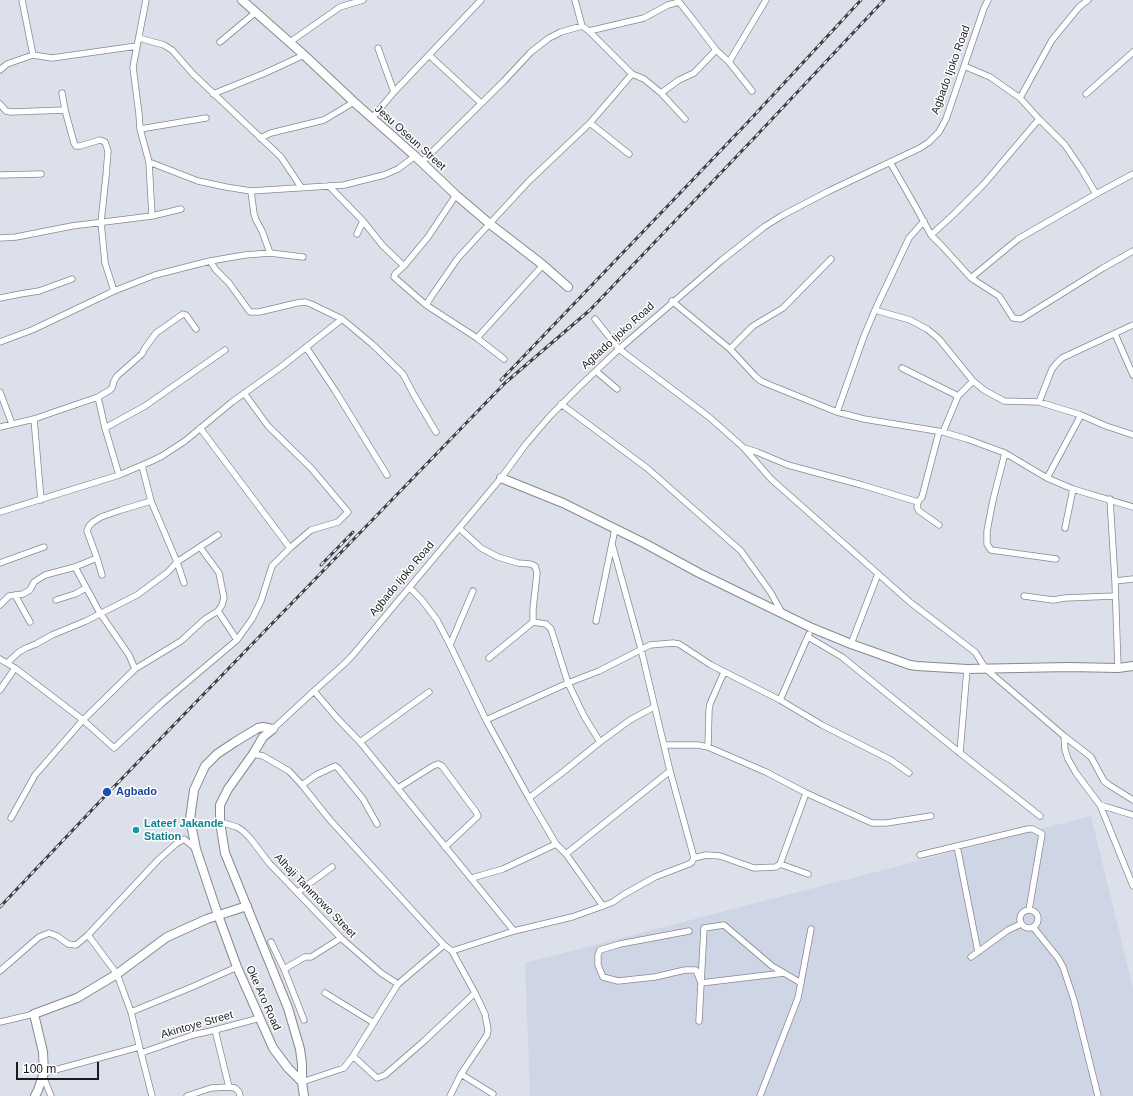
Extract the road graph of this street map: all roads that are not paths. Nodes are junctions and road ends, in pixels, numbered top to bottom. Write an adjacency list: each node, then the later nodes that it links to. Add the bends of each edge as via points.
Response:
1 (22, 0): 21 (street)
2 (146, 0): 14 (street)
3 (242, 0): 11 (main road, Jesu Oseun Street)
4 (363, 0): 16 (street, via 340,7)
5 (481, 0): 23 (street)
6 (574, 0): 12 (street)
7 (766, 0): 24 (street)
8 (988, 0): 25 (street, Agbado Ijoko Road)
9 (1088, 0): 34 (street, via 1079,7 1052,40)
10 (680, 1): 13 (street, via 644,18); 19 (street)
11 (256, 12): 15 (street); 16 (main road, Jesu Oseun Street)
12 (582, 26): 13 (street); 36 (street, via 549,38 522,60)
13 (589, 31): 27 (street)
14 (139, 38): 17 (street); 32 (street, via 172,50)
15 (220, 42)
16 (290, 42): 22 (main road, Jesu Oseun Street)
17 (137, 46): 21 (street, via 52,58); 44 (street, via 133,67)
18 (378, 48): 29 (street)
19 (716, 50): 24 (street); 31 (street, via 694,73)
20 (1133, 52): 33 (street)
21 (34, 55): 26 (street, via 8,64)
22 (304, 55): 32 (street); 35 (main road, Jesu Oseun Street)
23 (429, 55): 29 (street); 36 (street)
24 (730, 62): 28 (street)
25 (964, 66): 34 (street, via 990,77); 50 (street, Agbado Ijoko Road, via 939,132 920,148)
26 (0, 70)
27 (632, 74): 31 (street, via 644,79); 43 (street)
28 (752, 91)
29 (394, 92): 40 (street)
30 (62, 93): 38 (street)
31 (661, 93): 42 (street)
32 (213, 94): 45 (street)
33 (1086, 94)
34 (1020, 98): 41 (street)
35 (354, 102): 40 (main road, Jesu Oseun Street); 45 (street, via 324,120)
36 (481, 103): 49 (street)
37 (0, 104): 38 (street, via 6,111 11,112)
38 (65, 110): 63 (street, via 76,146 100,140 105,142 108,151)
39 (206, 118): 44 (street)
40 (372, 118): 47 (main road, Jesu Oseun Street)
41 (1039, 118): 57 (street, via 1065,145); 66 (street, via 984,184)
42 (685, 119)
43 (590, 123): 46 (street); 64 (street)
44 (140, 129): 48 (street)
45 (260, 138): 55 (street, via 280,157)
46 (629, 154)
47 (415, 156): 49 (main road, Jesu Oseun Street); 54 (street, via 398,169 384,175)
48 (149, 162): 56 (street, via 198,181); 60 (street)
49 (422, 162): 58 (main road, Jesu Oseun Street)
50 (890, 162): 62 (street); 80 (street, Agbado Ijoko Road, via 764,226)
51 (0, 174): 52 (street)
52 (41, 174)
53 (1133, 174): 57 (street)
54 (329, 186): 55 (street); 61 (street)
55 (300, 187): 56 (street)
56 (251, 191): 69 (street, via 254,214)
57 (1096, 194): 75 (street, via 1018,240)
58 (456, 195): 64 (main road, Jesu Oseun Street); 74 (street, via 428,237)
59 (181, 209): 60 (street)
60 (152, 216): 63 (street)
61 (363, 221): 65 (street); 74 (street, via 383,246)
62 (924, 221): 66 (street); 82 (street, via 910,238)
63 (101, 222): 67 (street); 78 (street, via 105,263)
64 (490, 224): 73 (main road, Jesu Oseun Street); 81 (street, via 458,258)
65 (357, 234)
66 (931, 235): 75 (street)
67 (0, 238)
68 (1133, 251): 75 (street, via 1021,319 1013,318 999,296)
69 (270, 252): 70 (street); 72 (street)
70 (303, 257)
71 (831, 259): 92 (street, via 783,308 753,326)
72 (210, 261): 78 (street, via 155,275); 83 (street, via 250,312 304,302)
73 (544, 265): 77 (main road, Jesu Oseun Street); 88 (street)
74 (404, 266): 81 (street, via 394,277)
75 (970, 278)
76 (72, 279): 79 (street, via 38,291)
77 (568, 287)
78 (114, 291): 89 (street, via 32,330)
79 (0, 298)
80 (672, 302): 91 (street, Agbado Ijoko Road); 92 (street)
81 (426, 305): 88 (street)
82 (875, 310): 98 (street, via 910,320 927,329); 106 (street)
83 (342, 319): 90 (street); 113 (street, via 403,374)
84 (595, 319): 91 (street)
85 (1133, 325): 87 (street)
86 (196, 329): 103 (street, via 186,315 180,316 156,333 142,354 117,376 112,388)
87 (1115, 334): 97 (street); 104 (street, via 1062,358 1052,369)
88 (477, 338): 94 (street)
89 (0, 342)
90 (306, 347): 101 (street); 120 (street)
91 (619, 349): 96 (street, Agbado Ijoko Road); 116 (street, via 709,417)
92 (730, 349): 106 (street, via 761,381)
93 (225, 350): 111 (street, via 145,406)
94 (504, 359)
95 (902, 368): 102 (street)
96 (596, 371): 99 (street); 105 (street, Agbado Ijoko Road)
97 (1133, 375)
98 (973, 381): 102 (street); 104 (street, via 1004,401)
99 (617, 389)
100 (0, 392): 109 (street)
101 (244, 393): 112 (street); 138 (street, via 268,426 312,468 348,512 338,522 311,530)
102 (958, 396): 114 (street)
103 (98, 397): 108 (street); 111 (street)
104 (1039, 402): 107 (street)
105 (561, 404): 121 (street, Agbado Ijoko Road); 159 (street, via 646,468 741,551)
106 (837, 412): 114 (street)
107 (1081, 415): 115 (street); 122 (street)
108 (34, 418): 109 (street); 125 (street)
109 (12, 424): 110 (street)
110 (0, 427)
111 (105, 428): 119 (street)
112 (200, 428): 118 (street, via 185,441); 138 (street)
113 (436, 432)
114 (941, 432): 117 (street); 127 (street, via 922,497)
115 (1133, 435)
116 (744, 448): 127 (street, via 792,466); 144 (street, via 771,479)
117 (1005, 454): 122 (street); 140 (street, via 993,500 987,544 991,550)
118 (142, 466): 119 (street); 126 (street)
119 (118, 475): 125 (street)
120 (387, 475)
121 (501, 478): 131 (street, Agbado Ijoko Road); 133 (main road, via 563,503)
122 (1047, 478): 123 (street)
123 (1073, 489): 124 (street); 132 (street)
124 (1110, 499): 128 (street); 147 (street)
125 (41, 500): 129 (street)
126 (151, 501): 139 (street, via 101,517 89,526 87,531); 141 (street)
127 (918, 502): 130 (street, via 920,511)
128 (1133, 507)
129 (0, 512)
130 (939, 525)
131 (459, 528): 150 (street, Agbado Ijoko Road); 162 (street, via 481,548 498,557 535,566 537,572)
132 (1065, 528)
133 (616, 529): 135 (street); 159 (main road)
134 (218, 535): 137 (street)
135 (612, 544): 160 (street); 168 (street)
136 (44, 547): 142 (street)
137 (200, 547): 141 (street); 157 (street, via 219,573 224,598)
138 (290, 548): 165 (street, via 272,566 261,601)
139 (97, 558): 143 (street); 145 (street)
140 (1056, 559)
141 (177, 562): 148 (street); 158 (street, via 137,595)
142 (0, 564)
143 (75, 567): 149 (street); 152 (street, via 45,575 34,582 30,590)
144 (878, 574): 166 (street); 177 (street, via 975,652)
145 (102, 575)
146 (1133, 579): 147 (street)
147 (1115, 582): 154 (street)
148 (184, 583)
149 (86, 588): 155 (street); 158 (street)
150 (410, 588): 167 (street, via 437,620); 181 (street, Agbado Ijoko Road, via 352,656)
151 (474, 591): 167 (street)
152 (15, 595): 156 (street, via 9,596); 161 (street)
153 (1024, 596): 154 (street, via 1053,600)
154 (1115, 596): 175 (street)
155 (56, 600)
156 (0, 604)
157 (218, 610): 165 (street); 174 (street, via 205,618 182,641)
158 (100, 612): 171 (street, via 26,648); 174 (street)
159 (783, 614): 163 (main road)
160 (596, 621)
161 (30, 622)
162 (533, 622): 169 (street); 179 (street, via 549,626)
163 (812, 628): 164 (street); 166 (main road)
164 (808, 637): 183 (street); 194 (street, via 842,657)
165 (237, 640): 185 (street, via 161,704 114,748)
166 (851, 644): 176 (main road, via 910,665)
167 (450, 645): 186 (street)
168 (641, 649): 178 (street, via 657,644 679,644); 179 (street); 184 (street)
169 (489, 658)
170 (0, 659): 171 (street)
171 (7, 663): 173 (street)
172 (1133, 666): 175 (main road)
173 (15, 668): 180 (street); 185 (street)
174 (136, 668): 185 (street)
175 (1118, 668): 177 (main road)
176 (967, 669): 177 (main road); 194 (street)
177 (986, 669): 188 (street)
178 (724, 672): 183 (street); 192 (street, via 710,704)
179 (568, 683): 186 (street); 190 (street)
180 (0, 690)
181 (314, 691): 187 (street, Agbado Ijoko Road); 189 (street)
182 (429, 692): 189 (street)
183 (780, 700): 196 (street, via 891,760)
184 (654, 707): 190 (street, via 630,720); 191 (street)
185 (83, 720): 206 (street, via 35,776)
186 (486, 720): 200 (street)
187 (273, 729): 193 (main road, Agbado Ijoko Road, via 263,737); 212 (main road, via 258,728 217,754 205,766 194,790 190,819)
188 (1064, 736): 201 (street, via 1091,757 1104,781); 202 (street, via 1068,760)
189 (360, 742): 198 (street)
190 (600, 742): 200 (street)
191 (664, 745): 192 (street); 195 (street)
192 (708, 747): 199 (street, via 766,772)
193 (253, 754): 197 (street, via 263,756 289,771); 207 (main road, Agbado Ijoko Road, via 220,805)
194 (960, 754): 205 (street)
195 (670, 771): 213 (street); 215 (street)
196 (909, 773)
197 (302, 785): 208 (street, via 335,766 363,799); 234 (street, via 330,820)
198 (398, 788): 211 (street); 211 (street, via 433,766 442,766 478,816)
199 (806, 793): 204 (street, via 872,823); 216 (street)
200 (529, 798): 209 (street)
201 (1133, 800)
202 (1100, 805): 203 (street); 220 (street)
203 (1133, 815)
204 (931, 816)
205 (1040, 816)
206 (11, 818)
207 (220, 822): 221 (street, Alhaji Tanimowo Street, via 244,831 269,863); 222 (main road, Agbado Ijoko Road, via 225,853)
208 (377, 824)
209 (556, 844): 213 (street); 219 (street, via 503,869)
210 (957, 846): 214 (street); 224 (street, via 1028,830 1042,834); 236 (street)
211 (445, 847): 219 (street)
212 (196, 849): 225 (main road); 231 (street, via 184,839 176,844)
213 (566, 854): 223 (street)
214 (920, 855)
215 (694, 858): 216 (street, via 706,855 720,856 754,868 776,867); 223 (street, via 689,864 655,877)
216 (780, 864): 218 (street)
217 (332, 867): 221 (street)
218 (808, 874)
219 (472, 878): 229 (street)
220 (1133, 886)
221 (298, 892): 232 (street, Alhaji Tanimowo Street)
222 (247, 906): 225 (main road); 260 (main road, Oke Aro Road, via 288,1008 300,1049)
223 (603, 906): 229 (street, via 572,917)
224 (1029, 910): 226 (street, via 1022,914); 227 (street, via 1037,917 1037,923)
225 (218, 915): 238 (main road, Oke Aro Road); 242 (main road, via 167,937)
226 (1021, 924): 227 (street, via 1025,928); 236 (street, via 1008,930)
227 (1033, 927): 271 (street, via 1063,967)
228 (811, 929): 244 (street)
229 (514, 931): 235 (street)
230 (689, 931): 243 (street, via 600,950 598,965 603,977 618,981 696,970)
231 (88, 935): 240 (street, via 76,944 68,944 49,933 38,937); 242 (street)
232 (341, 938): 239 (street, via 311,957 305,957); 245 (street, Alhaji Tanimowo Street, via 381,973)
233 (271, 942): 239 (street)
234 (444, 945): 235 (street); 245 (street)
235 (452, 951): 247 (street)
236 (978, 952): 237 (street)
237 (971, 957)
238 (237, 967): 248 (street); 250 (main road, Oke Aro Road)
239 (284, 969): 251 (street)
240 (0, 971)
241 (784, 973): 243 (street); 243 (street, via 772,966 724,925 704,928); 244 (street)
242 (117, 974): 248 (street); 249 (main road, via 77,998)
243 (701, 983): 252 (street)
244 (801, 983): 270 (street, via 798,998)
245 (398, 984): 254 (street)
246 (325, 993): 254 (street)
247 (475, 993): 257 (street, via 385,1075 377,1078); 259 (street, via 485,1014 488,1030)
248 (131, 1012): 256 (street)
249 (34, 1014): 253 (street); 258 (main road, via 43,1052)
250 (260, 1018): 255 (street, Akintoye Street); 260 (main road, Oke Aro Road, via 273,1048)
251 (304, 1020)
252 (699, 1021)
253 (0, 1022)
254 (374, 1023): 257 (street)
255 (215, 1030): 256 (street, Akintoye Street); 261 (street)
256 (140, 1050): 258 (street, Akintoye Street); 265 (street)
257 (353, 1056): 260 (street, via 344,1068)
258 (43, 1074): 263 (main road); 264 (street)
259 (461, 1074): 262 (street); 269 (street)
260 (302, 1082): 268 (main road, Oke Aro Road)
261 (229, 1087): 266 (street, via 211,1088); 267 (street, via 235,1088)
262 (493, 1094)
263 (35, 1096)
264 (51, 1096)
265 (152, 1096)
266 (187, 1096)
267 (240, 1096)
268 (304, 1096)
269 (450, 1096)
270 (760, 1096)
271 (1098, 1096)

